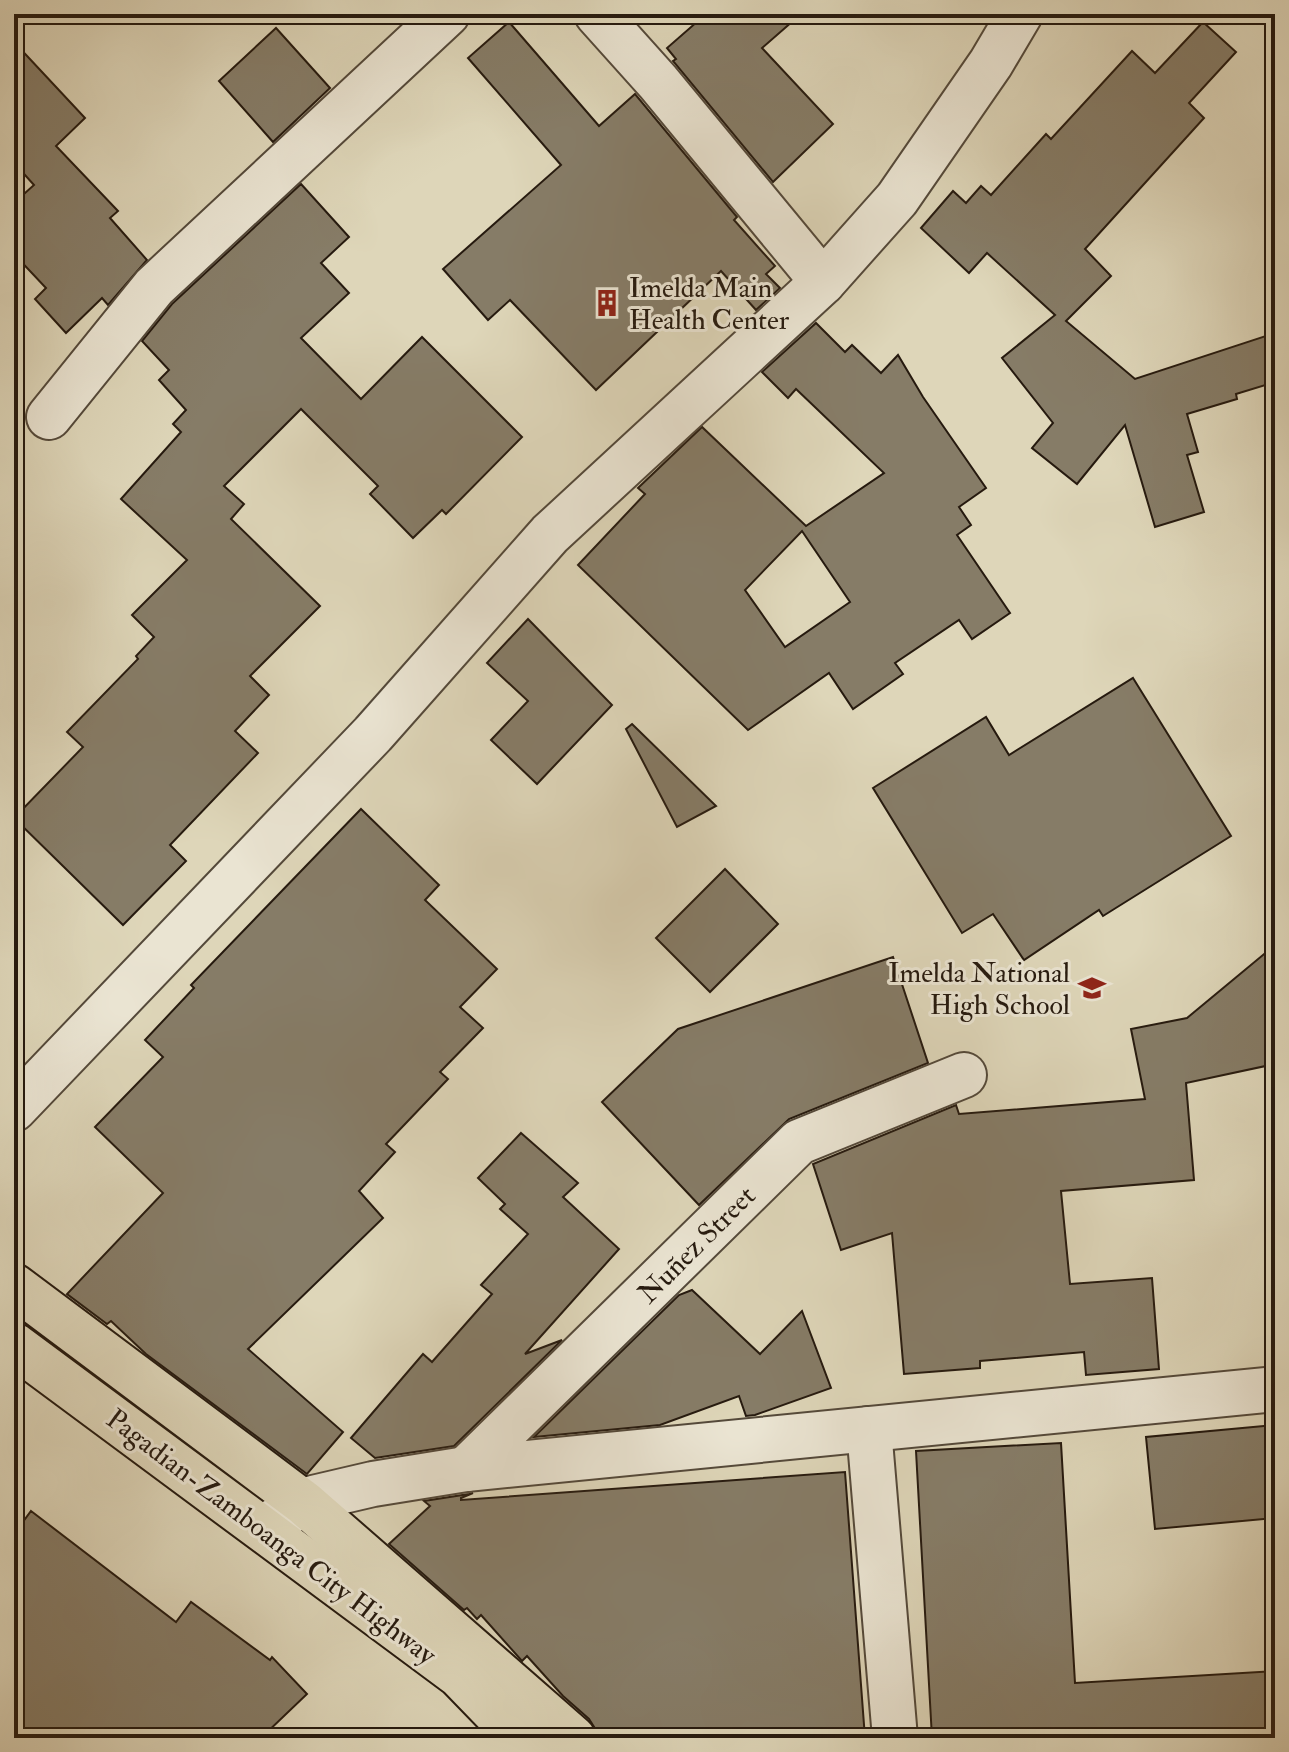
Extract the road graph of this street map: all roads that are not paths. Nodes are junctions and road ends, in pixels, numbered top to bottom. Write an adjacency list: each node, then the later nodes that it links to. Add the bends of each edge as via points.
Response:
1 (447, 14): 5 (street, via 154,287)
2 (597, 14): 4 (street)
3 (1020, 14): 4 (street, via 897,199)
4 (823, 282): 7 (street, via 550,534 373,734)
5 (49, 417)
6 (964, 1075): 12 (street, Nuñez Street, via 799,1142)
7 (14, 1109)
8 (14, 1286): 13 (highway, Pagadian-Zamboanga City Highway)
9 (14, 1345): 14 (highway, Pagadian-Zamboanga City Highway)
10 (1275, 1389): 11 (street)
11 (869, 1429): 12 (street); 17 (street)
12 (466, 1469): 13 (street, via 373,1484)
13 (304, 1503): 14 (street); 16 (highway, Pagadian-Zamboanga City Highway)
14 (262, 1528): 15 (highway, Pagadian-Zamboanga City Highway, via 459,1675)
15 (520, 1738)
16 (573, 1738)
17 (895, 1738)

